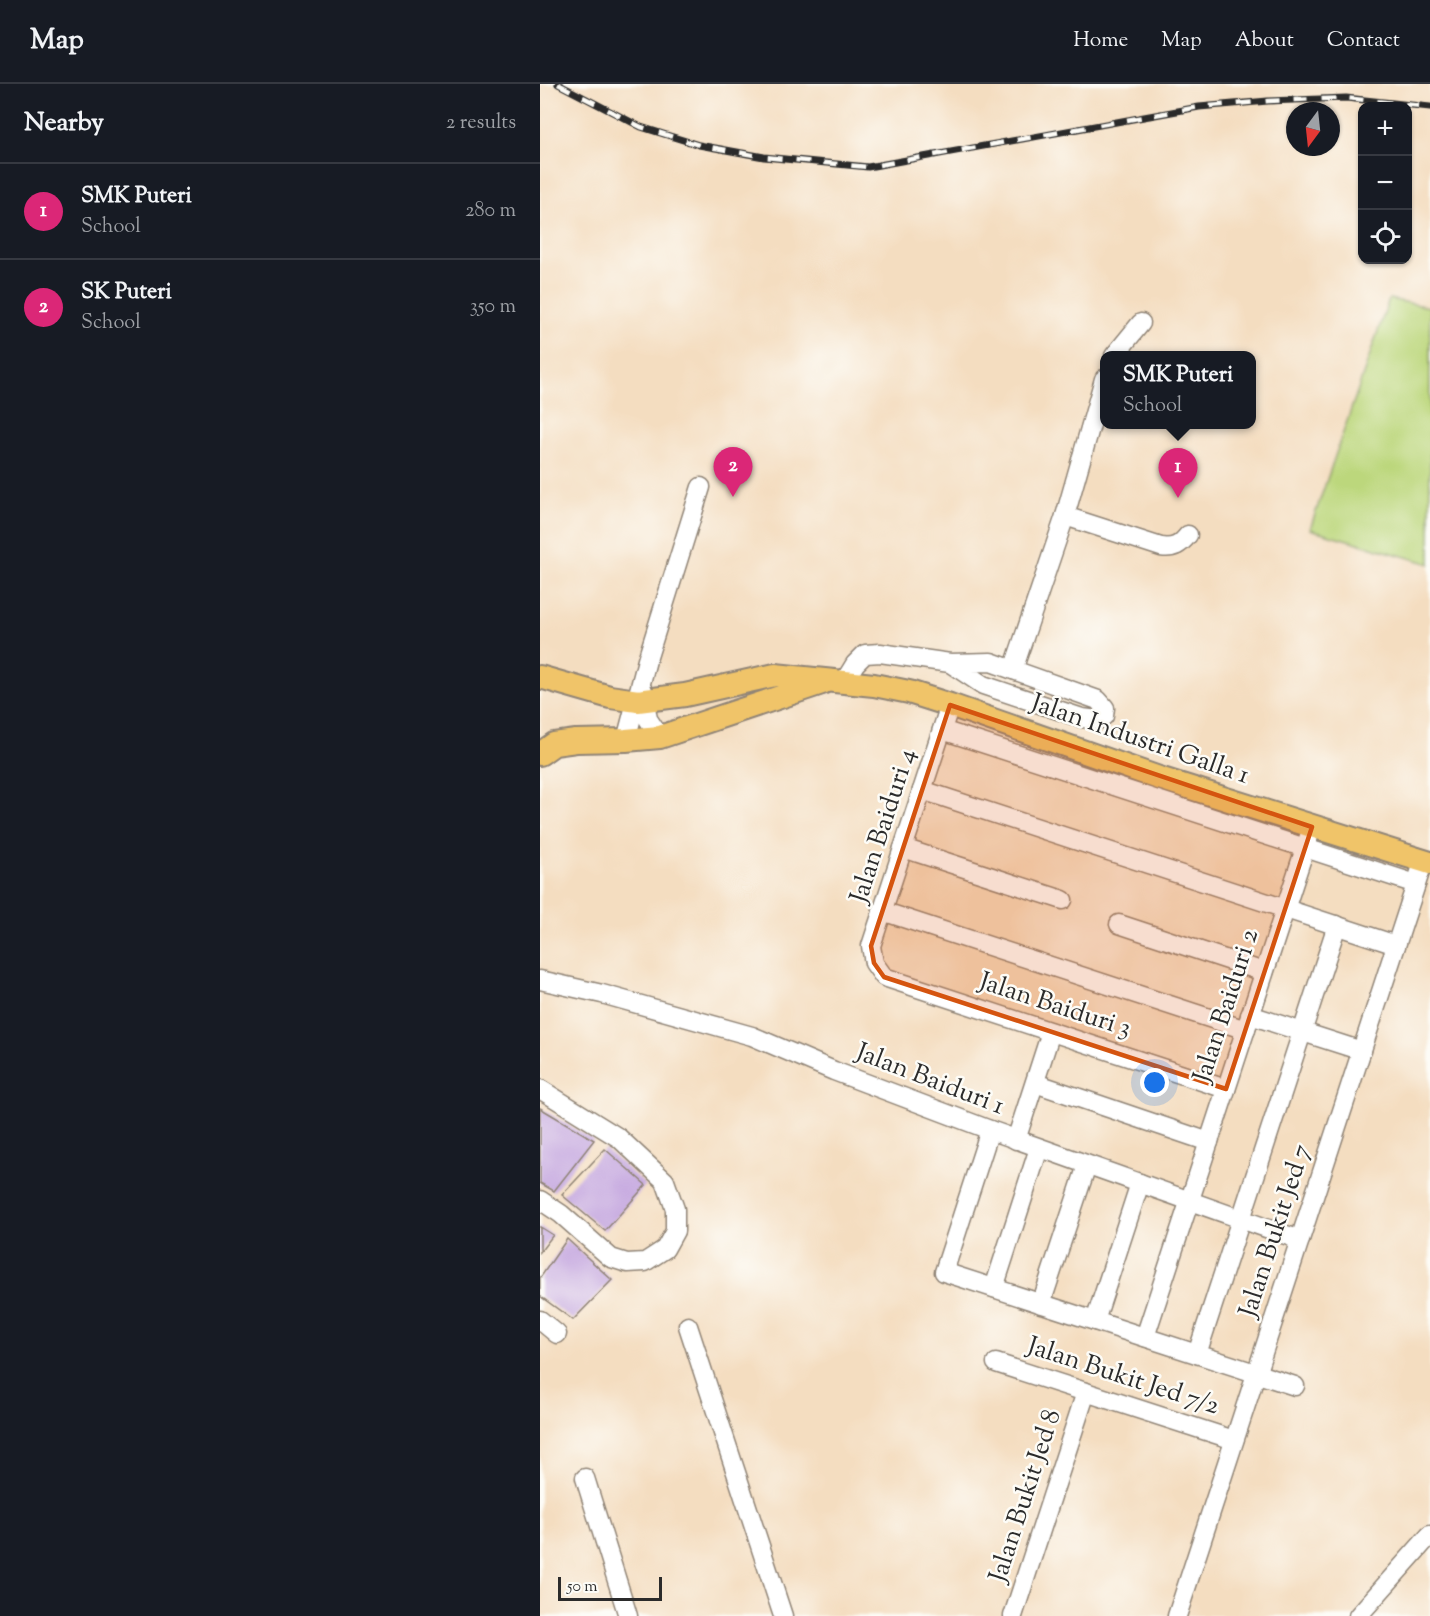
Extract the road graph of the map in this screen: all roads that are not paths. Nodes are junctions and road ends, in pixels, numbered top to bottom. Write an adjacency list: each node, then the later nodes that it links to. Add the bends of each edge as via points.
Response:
1 (1141, 323): 2 (street)
2 (1118, 351)
3 (1100, 393): 5 (street)
4 (701, 486): 11 (street)
5 (1065, 516): 6 (street, via 1172,549); 8 (street)
6 (1188, 535)
7 (950, 663): 8 (street, via 991,662); 8 (street, via 983,685 1082,718 1098,720 1104,716 1105,708 1098,700); 10 (street, via 865,654)
8 (1013, 670)
9 (540, 677): 11 (main road, Jalan Industri Galla 1, via 610,697)
10 (837, 681): 11 (main road, Jalan Industri Galla 1, via 775,675 685,695); 12 (main road, Jalan Industri Galla 1, via 909,692); 14 (main road)
11 (641, 694): 14 (street, via 648,719); 15 (street)
12 (950, 705): 13 (street, Jalan Baiduri 4); 18 (main road, Jalan Industri Galla 1)
13 (942, 730): 17 (street, Jalan Baiduri 4); 20 (street)
14 (660, 737): 15 (main road)
15 (626, 740): 16 (main road, via 554,744)
16 (540, 754)
17 (922, 790): 19 (street, Jalan Baiduri 4); 24 (street)
18 (1312, 826): 20 (street, Jalan Baiduri 2); 21 (main road, Jalan Industri Galla 1)
19 (903, 848): 23 (street); 25 (street, Jalan Baiduri 4)
20 (1305, 848): 22 (street); 24 (street, Jalan Baiduri 2)
21 (1426, 863): 22 (street, Jalan Bukit Jed 7)
22 (1416, 884): 28 (street, Jalan Bukit Jed 7)
23 (1063, 900)
24 (1285, 908): 27 (street); 30 (street, Jalan Baiduri 2)
25 (882, 911): 29 (street, Jalan Baiduri 4, via 871,946); 32 (street)
26 (1119, 924): 30 (street)
27 (1337, 925): 28 (street); 34 (street)
28 (1396, 945): 35 (street, Jalan Bukit Jed 7)
29 (874, 963): 33 (street, Jalan Baiduri 3, via 884,977)
30 (1264, 972): 32 (street, Jalan Baiduri 2)
31 (540, 980): 39 (street, Jalan Baiduri 1, via 752,1036)
32 (1248, 1022): 34 (street); 38 (street, Jalan Baiduri 2)
33 (1051, 1032): 36 (street); 38 (street, Jalan Baiduri 3)
34 (1302, 1032): 35 (street); 47 (street)
35 (1362, 1051): 48 (street, Jalan Bukit Jed 7)
36 (1035, 1083): 40 (street); 41 (street)
37 (540, 1089): 45 (street, via 619,1138 665,1181 675,1209 675,1231 665,1249 645,1262 627,1263 611,1258)
38 (1226, 1089): 41 (street, Jalan Baiduri 2)
39 (990, 1130): 40 (street, Jalan Baiduri 1); 49 (street, via 944,1272)
40 (1016, 1140): 42 (street, Jalan Baiduri 1)
41 (1209, 1142): 46 (street, Jalan Baiduri 2)
42 (1039, 1148): 43 (street, Jalan Baiduri 1); 49 (street)
43 (1087, 1165): 44 (street, Jalan Baiduri 1); 50 (street)
44 (1140, 1183): 46 (street, Jalan Baiduri 1); 52 (street)
45 (540, 1200)
46 (1190, 1201): 47 (street, Jalan Baiduri 1); 55 (street, Jalan Baiduri 2)
47 (1241, 1219): 48 (street, Jalan Baiduri 1); 56 (street)
48 (1300, 1240): 58 (street, Jalan Bukit Jed 7)
49 (994, 1288): 50 (street)
50 (1041, 1304): 52 (street)
51 (540, 1320): 54 (street)
52 (1095, 1321): 55 (street)
53 (688, 1326): 65 (street)
54 (557, 1334)
55 (1145, 1338): 56 (street)
56 (1197, 1354): 58 (street)
57 (996, 1363): 60 (street, Jalan Bukit Jed 7/2)
58 (1256, 1374): 59 (street); 61 (street, Jalan Bukit Jed 7)
59 (1295, 1386)
60 (1086, 1392): 61 (street, Jalan Bukit Jed 7/2); 66 (street, Jalan Bukit Jed 8)
61 (1234, 1440): 67 (street, Jalan Bukit Jed 7)
62 (585, 1478): 64 (street)
63 (1430, 1535): 68 (street)
64 (628, 1616)
65 (783, 1616)
66 (1013, 1616)
67 (1177, 1616)
68 (1358, 1616)

